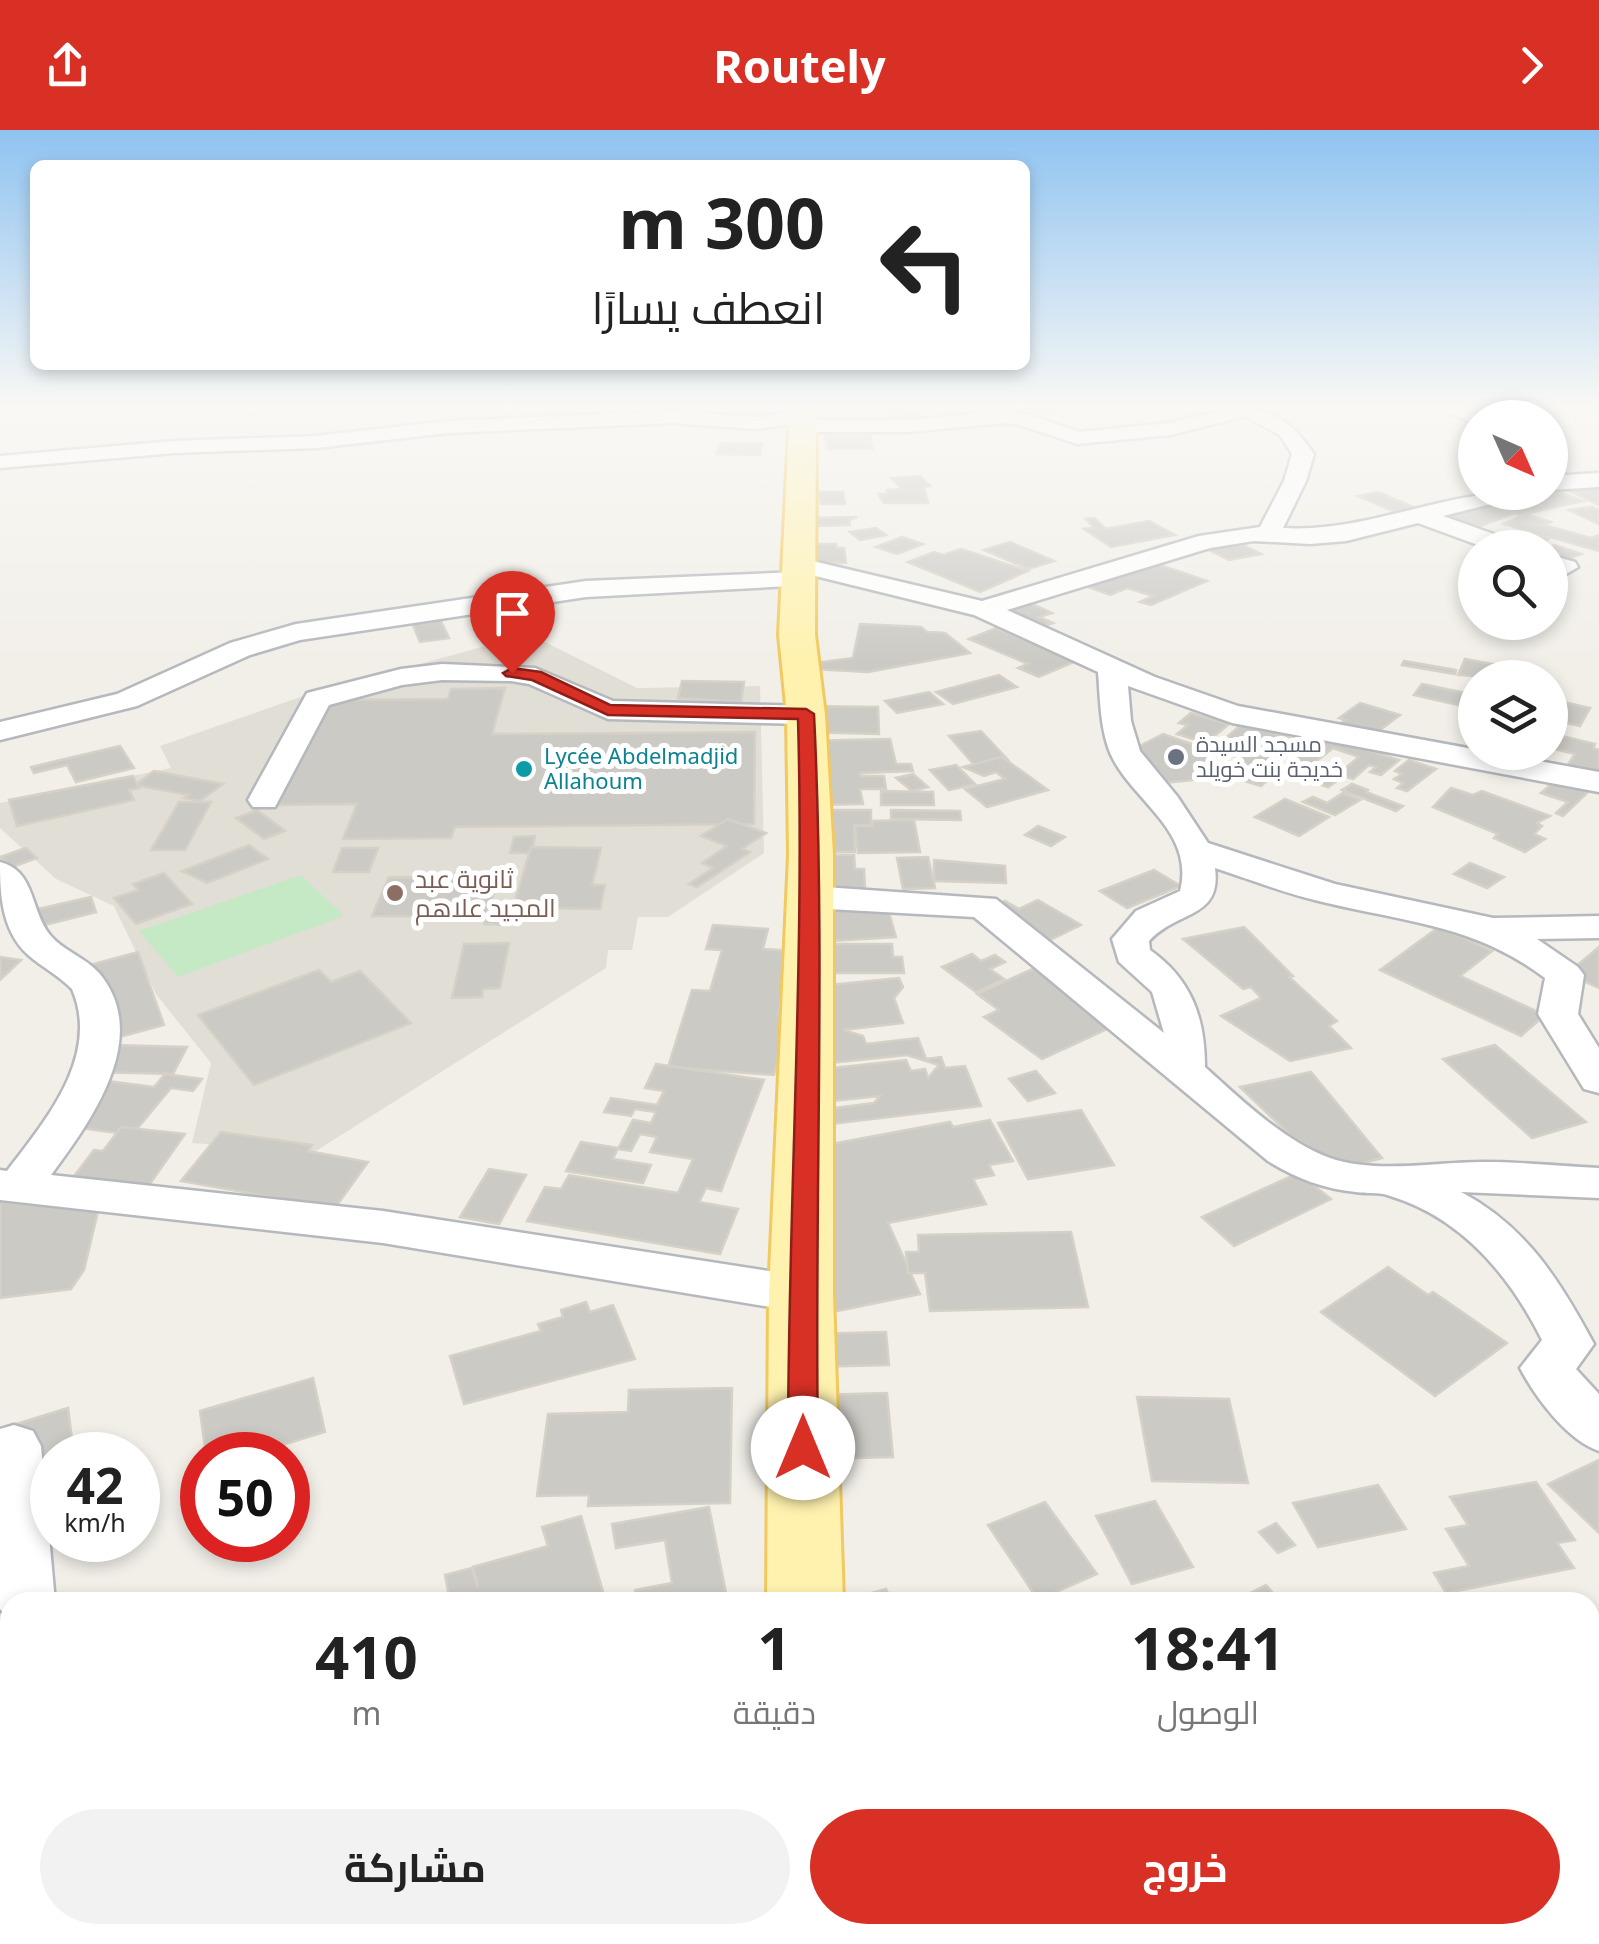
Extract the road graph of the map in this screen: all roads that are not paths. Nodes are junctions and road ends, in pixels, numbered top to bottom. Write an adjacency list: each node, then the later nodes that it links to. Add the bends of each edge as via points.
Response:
1 (807, 493): 7 (main road)
2 (1289, 493): 6 (street)
3 (1458, 507): 4 (street)
4 (1424, 517): 5 (street); 6 (street, via 1328,536)
5 (1460, 530)
6 (1268, 534): 9 (street, via 1165,552)
7 (810, 588): 8 (street); 8 (street); 11 (main road, via 797,635); 12 (street, via 586,590 296,632 240,649 127,700)
8 (926, 595): 9 (street)
9 (983, 609): 10 (street)
10 (1112, 667): 13 (street, via 1259,721); 15 (street, via 1124,753)
11 (806, 714): 14 (street, via 608,710 535,676 401,676 318,698); 17 (main road)
12 (0, 731)
13 (1599, 782)
14 (264, 800)
15 (1196, 850): 18 (street, via 1327,893); 21 (street, via 1195,898 1149,919 1130,938 1132,954 1160,974 1181,1010)
16 (0, 872): 25 (street, via 14,885 37,944 94,991 100,1025 85,1094)
17 (810, 897): 21 (street, via 983,907); 26 (main road)
18 (1480, 926): 19 (street); 20 (street)
19 (1595, 927): 20 (street)
20 (1565, 975): 22 (street, via 1558,1014)
21 (1185, 1070): 23 (street, via 1220,1104 1305,1163)
22 (1599, 1080)
23 (1385, 1179): 24 (street); 27 (street, via 1469,1215 1524,1265 1570,1344 1545,1368)
24 (1599, 1183)
25 (9, 1186): 26 (street, via 383,1227)
26 (802, 1294): 30 (main road)
27 (1599, 1430)
28 (14, 1446): 29 (street)
29 (25, 1592)
30 (805, 1592)

